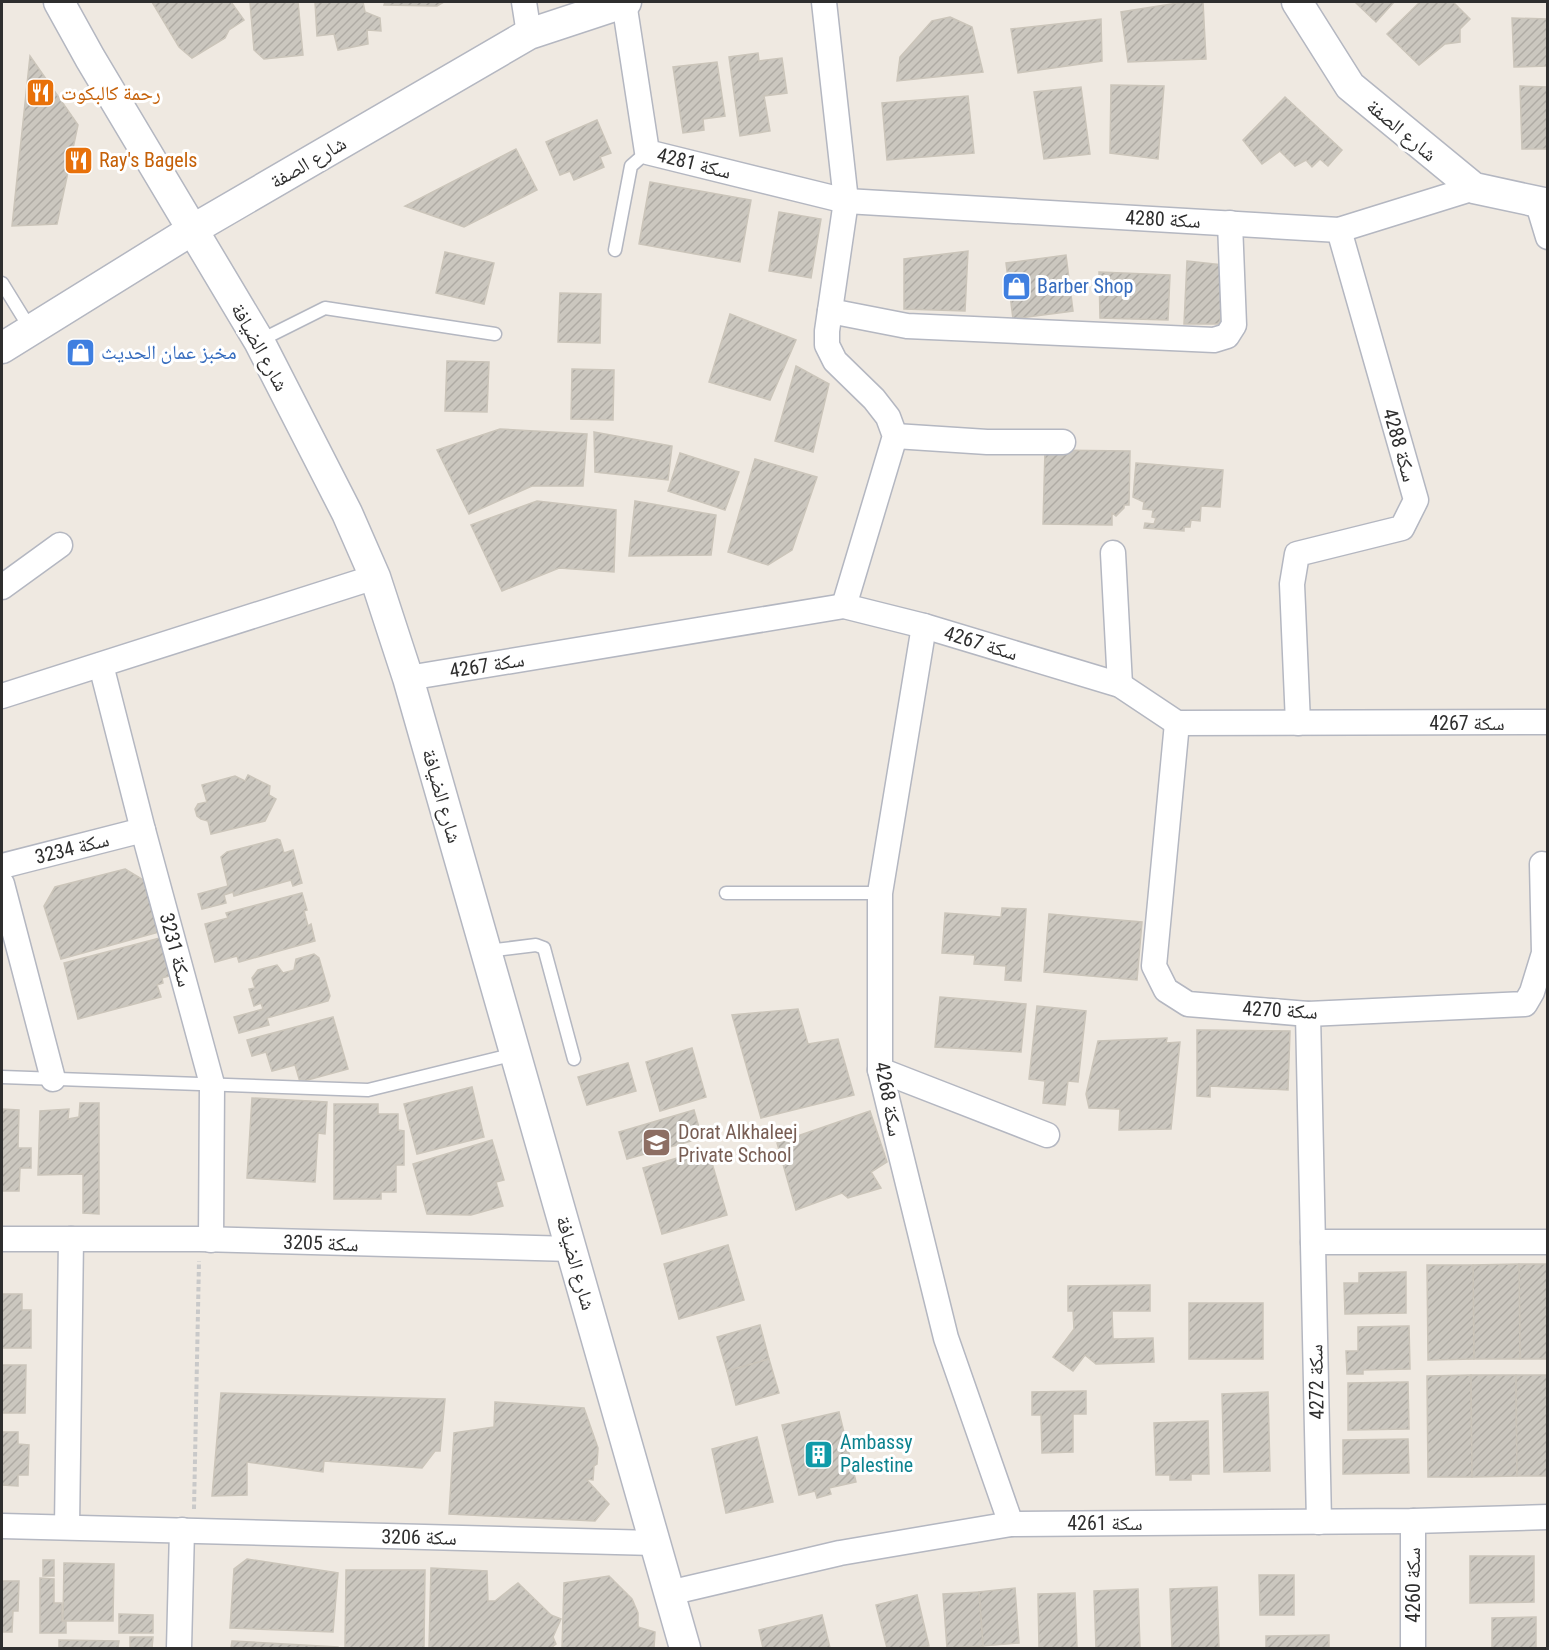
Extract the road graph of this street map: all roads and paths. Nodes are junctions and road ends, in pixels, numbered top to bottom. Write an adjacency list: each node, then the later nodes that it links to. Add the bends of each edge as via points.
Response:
1 (59, 2): 12 (street, شارع الضيافة)
2 (524, 2): 6 (street)
3 (625, 2): 6 (street, شارع الصفة); 7 (street)
4 (824, 2): 9 (street)
5 (1297, 2): 8 (street, شارع الصفة, via 1350,86)
6 (529, 34): 12 (street, شارع الصفة)
7 (647, 152): 9 (street, سكة 4281); 15 (lane, سكة 4281, via 631,166)
8 (1474, 189): 10 (street, شارع الصفة); 13 (street, سكة 4280)
9 (846, 201): 11 (street, سكة 4280); 17 (street)
10 (1543, 204): 14 (street)
11 (1230, 224): 13 (street, سكة 4280); 17 (street, via 1234,326 1227,336 1214,340 907,326)
12 (192, 230): 18 (street, شارع الصفة); 20 (street, شارع الضيافة)
13 (1340, 230): 36 (street, سكة 4288, via 1416,500 1402,528 1297,554 1292,584)
14 (1548, 237)
15 (615, 250)
16 (2, 283): 18 (lane)
17 (830, 311): 22 (street, via 827,345 835,361 881,408)
18 (31, 330): 21 (street, شارع الصفة)
19 (495, 334): 20 (lane, via 325,308)
20 (259, 341): 26 (street, شارع الضيافة, via 347,513)
21 (2, 348)
22 (895, 436): 23 (street); 28 (street)
23 (1064, 442)
24 (60, 545): 27 (street)
25 (1113, 553): 32 (street)
26 (375, 577): 30 (street); 31 (street, شارع الضيافة)
27 (2, 587)
28 (844, 606): 29 (street, سكة 4267); 31 (street, سكة 4267)
29 (924, 626): 32 (street, سكة 4267); 42 (street, سكة 4268)
30 (101, 665): 33 (street); 37 (street, سكة 3231)
31 (408, 678): 43 (street, شارع الضيافة)
32 (1120, 685): 35 (street, سكة 4267)
33 (2, 696)
34 (1548, 722): 36 (street, سكة 4267)
35 (1178, 723): 36 (street, سكة 4267); 44 (street, سكة 4270, via 1154,966 1166,990 1188,1004)
36 (1298, 723)
37 (143, 830): 39 (street, سكة 3234); 50 (street, سكة 3231)
38 (1542, 864): 44 (street, سكة 4270, via 1544,953 1525,1004)
39 (2, 866)
40 (2, 884): 49 (street)
41 (726, 893): 42 (lane)
42 (880, 893): 47 (street, سكة 4268)
43 (486, 951): 45 (street, شارع الضيافة); 46 (lane, via 536,945 544,948)
44 (1308, 1014): 55 (street, سكة 4272)
45 (516, 1054): 50 (lane, via 368,1090); 57 (street, شارع الضيافة)
46 (574, 1059)
47 (880, 1070): 51 (street); 61 (street, سكة 4268, via 946,1338)
48 (2, 1077): 49 (lane)
49 (53, 1079): 50 (lane)
50 (212, 1084): 54 (street, سكة 3231)
51 (1047, 1135)
52 (2, 1239): 53 (street, سكة 3205)
53 (71, 1239): 54 (street, سكة 3205); 63 (street)
54 (205, 1240): 57 (street, سكة 3205); 64 (path)
55 (1313, 1242): 56 (street); 60 (street, سكة 4272)
56 (1548, 1242)
57 (572, 1250): 65 (street, شارع الضيافة)
58 (1548, 1517): 59 (street, سكة 4261)
59 (1413, 1521): 60 (street, سكة 4261); 69 (street, سكة 4260)
60 (1319, 1522): 61 (street, سكة 4261)
61 (1011, 1524): 66 (street, سكة 4261, via 840,1553)
62 (2, 1526): 63 (street, سكة 3206)
63 (67, 1527): 64 (street, سكة 3206)
64 (188, 1531): 65 (street, سكة 3206); 67 (street)
65 (655, 1543): 66 (street, شارع الضيافة)
66 (669, 1593): 68 (street, شارع الضيافة)
67 (179, 1648)
68 (685, 1648)
69 (1413, 1648)

